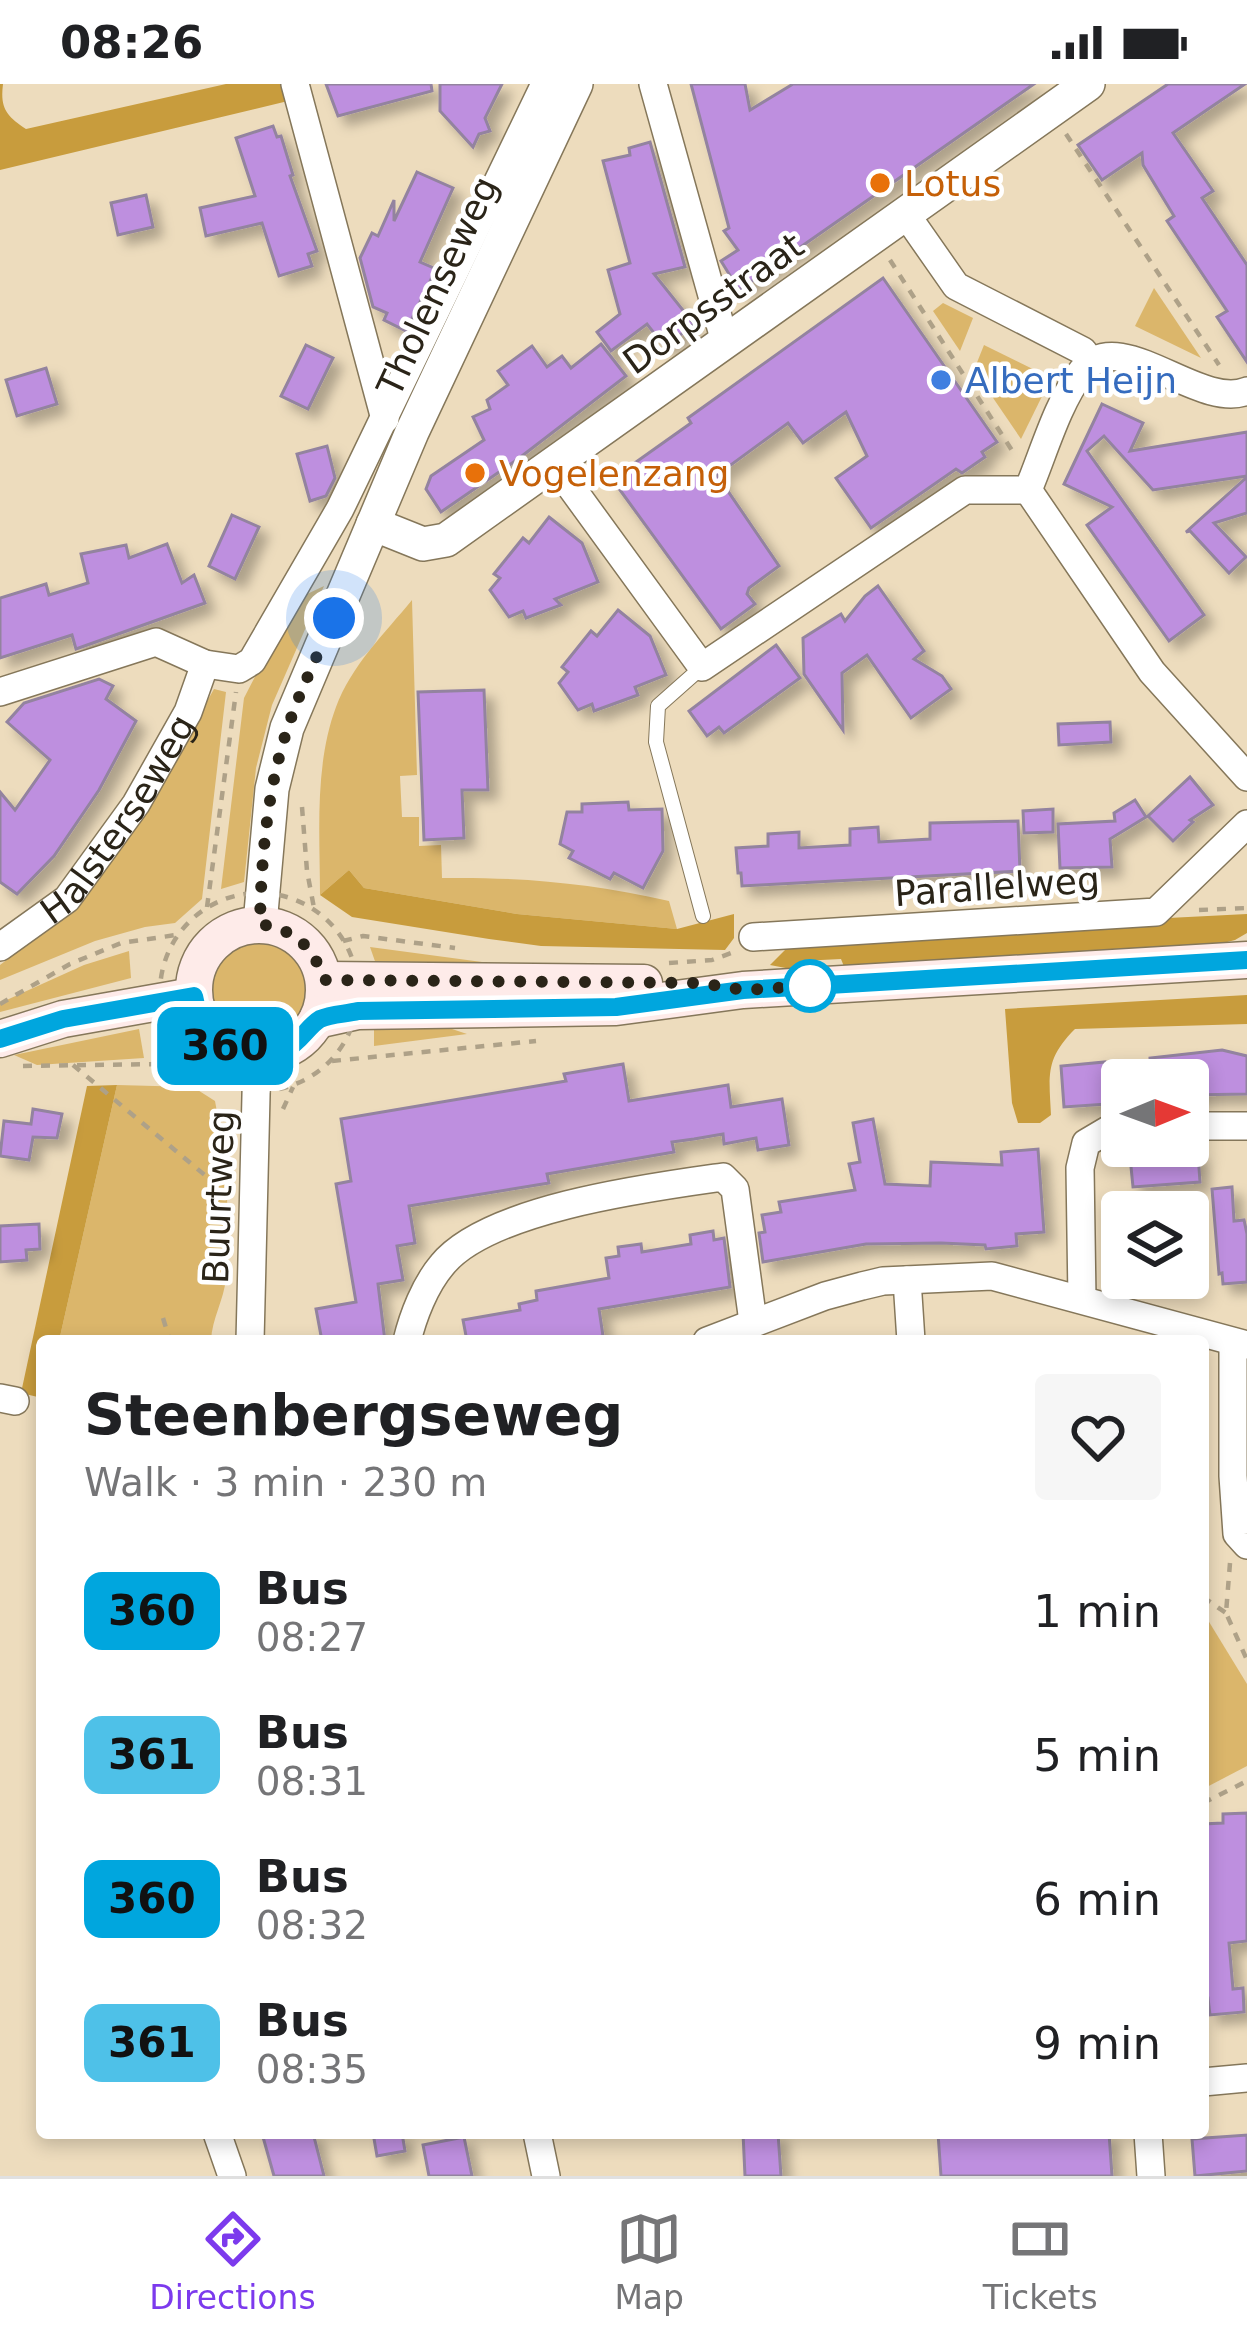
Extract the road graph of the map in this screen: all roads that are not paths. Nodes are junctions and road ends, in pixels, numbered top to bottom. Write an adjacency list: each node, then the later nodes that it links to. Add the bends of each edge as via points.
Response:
1 (295, 84): 10 (street)
2 (545, 84): 10 (street, Tholenseweg)
3 (576, 84): 14 (street, Tholenseweg)
4 (653, 84): 7 (street)
5 (1088, 84): 6 (street, Dorpsstraat)
6 (905, 213): 7 (street, Dorpsstraat); 8 (street, via 956,286 1083,351)
7 (725, 342): 11 (street, Dorpsstraat)
8 (1091, 364): 9 (street, via 1117,357 1208,392); 12 (street)
9 (1243, 393)
10 (385, 419): 13 (street, Tholenseweg)
11 (555, 465): 14 (street, Dorpsstraat, via 446,540 423,544); 16 (street)
12 (1028, 490): 16 (street, via 965,490); 18 (street, via 1152,672)
13 (340, 509): 14 (street); 15 (street, Tholenseweg, via 252,661 239,669)
14 (373, 524): 21 (street, Tholenseweg, via 287,728 272,789)
15 (205, 664): 17 (street, via 156,642); 23 (street, Halsterseweg, via 136,804 68,899)
16 (701, 667): 20 (lane, via 658,706 656,742)
17 (0, 692)
18 (1247, 777)
19 (1247, 824): 22 (street, Parallelweg, via 1156,912)
20 (703, 916)
21 (260, 924): 25 (main road, via 308,947); 27 (main road, via 230,931 206,951)
22 (752, 937)
23 (0, 947)
24 (1247, 960): 26 (main road)
25 (324, 980): 26 (main road); 28 (main road)
26 (743, 990): 28 (main road, via 616,1007 358,1011)
27 (194, 996): 29 (main road, via 63,1019); 30 (main road, via 201,1022 219,1042)
28 (316, 1020): 30 (main road, via 298,1043)
29 (7, 1054)
30 (257, 1055): 37 (street, Buurtweg)
31 (1209, 1126): 32 (street)
32 (1247, 1126)
33 (1101, 1134): 35 (street, via 1086,1143 1080,1168)
34 (907, 1280): 35 (street, via 992,1276); 36 (street, via 825,1296); 40 (street)
35 (1082, 1300): 41 (street)
36 (753, 1322): 38 (street, via 735,1189 723,1177 501,1225 443,1263); 39 (street)
37 (250, 1335)
38 (409, 1335)
39 (721, 1335)
40 (910, 1335)
41 (1208, 1335)
42 (1209, 1335): 43 (street)
43 (1240, 1344): 44 (street)
44 (1233, 1476): 45 (street); 46 (street)
45 (1209, 1477)
46 (1242, 1540)
47 (1247, 2078): 48 (street)
48 (1209, 2081)
49 (219, 2139): 52 (street)
50 (538, 2139): 53 (street)
51 (1148, 2139): 54 (street)
52 (232, 2176)
53 (546, 2176)
54 (1151, 2176)

